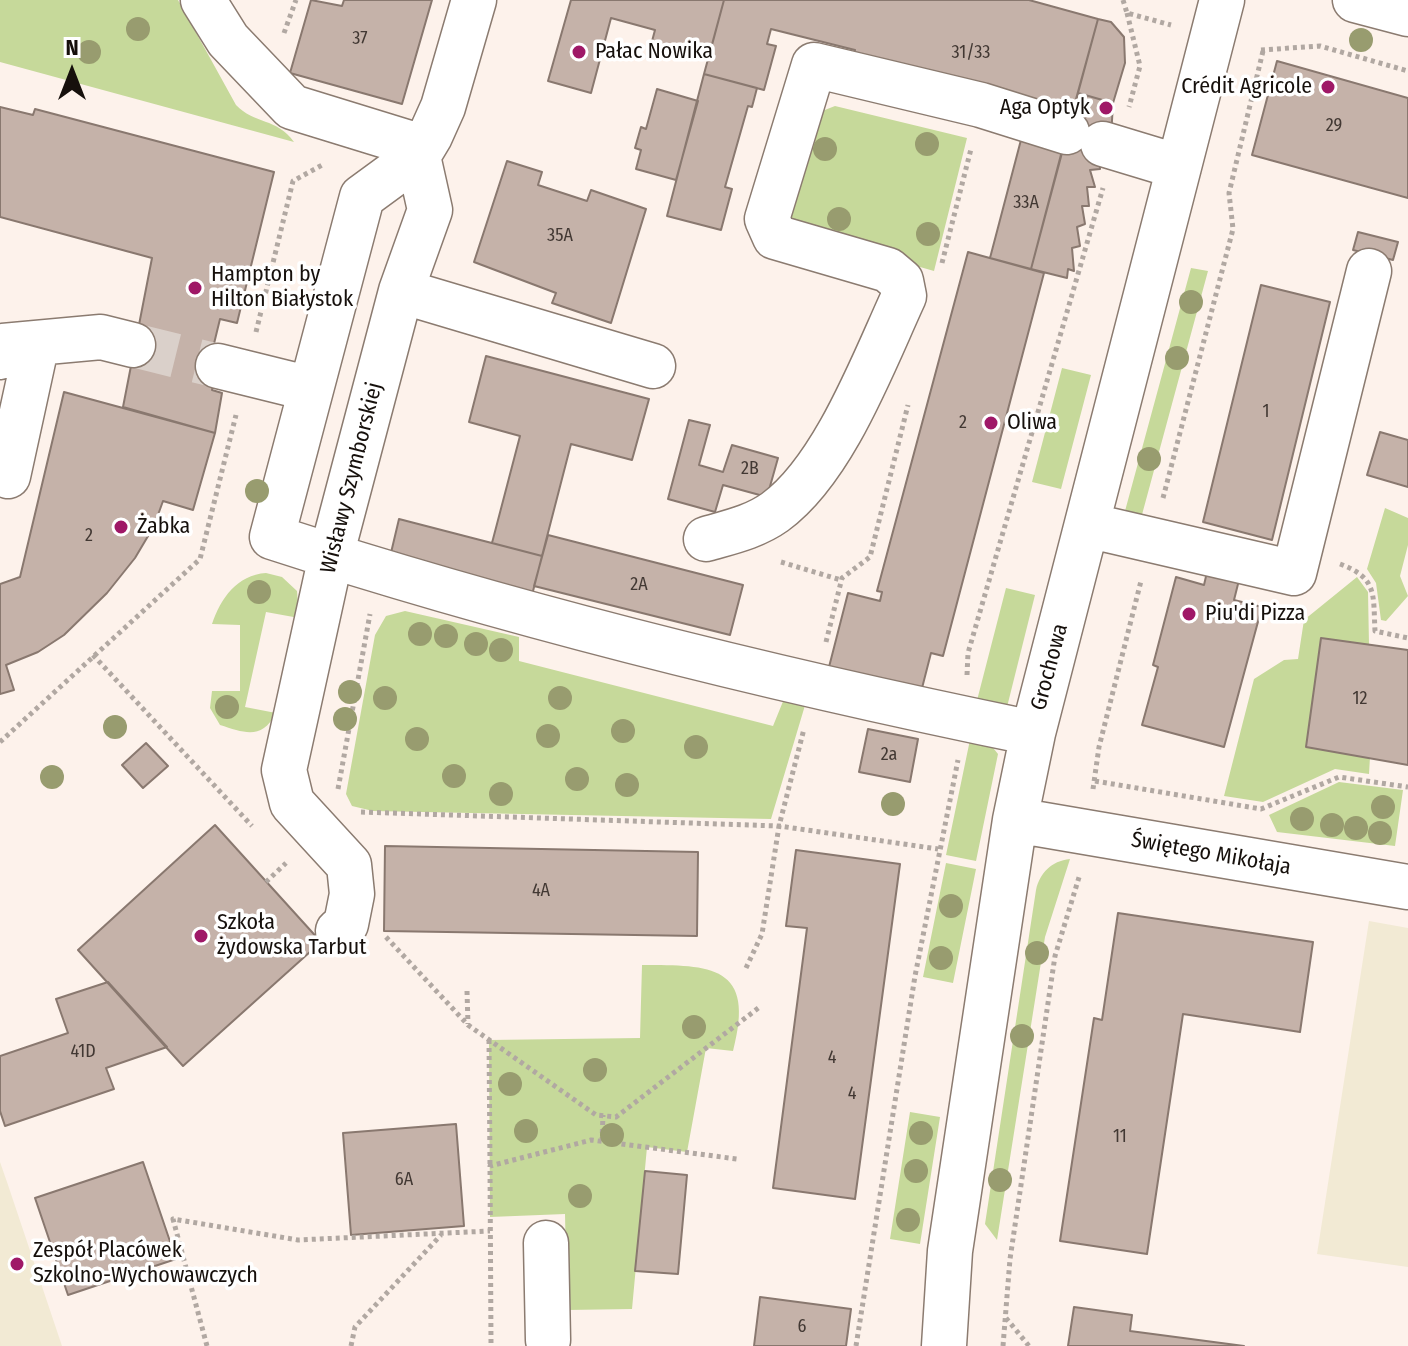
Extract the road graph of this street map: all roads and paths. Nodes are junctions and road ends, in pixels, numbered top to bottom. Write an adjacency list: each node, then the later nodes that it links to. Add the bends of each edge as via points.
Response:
1 (203, 0): 8 (street, via 228,40 292,107)
2 (474, 0): 9 (street, via 443,107)
3 (1222, 0): 10 (street, Grochowa)
4 (1355, 0): 5 (street)
5 (1408, 14)
6 (1408, 71): 23 (path, via 1320,46 1263,51 1229,193 1233,229)
7 (981, 105): 10 (street); 11 (path); 22 (street, via 814,65 767,219 769,229 775,237 888,270 901,281 904,296 851,411 802,487 775,512 746,528)
8 (378, 132): 9 (street); 17 (path, via 293,181)
9 (420, 152): 13 (street, Wisławy Szymborskiej, via 430,210); 18 (street, via 362,197)
10 (1179, 167): 21 (street, Grochowa)
11 (940, 271)
12 (1369, 271): 23 (street, via 1294,573)
13 (401, 291): 16 (street); 24 (street, Wisławy Szymborskiej)
14 (133, 345): 15 (street, via 101,337)
15 (19, 350): 20 (street)
16 (653, 366)
17 (232, 369): 18 (street); 28 (path, via 200,559)
18 (311, 389): 24 (street, via 272,537)
19 (911, 392): 29 (path, via 870,557 842,578)
20 (8, 476)
21 (1087, 525): 23 (street); 30 (street, Grochowa)
22 (706, 539)
23 (1152, 540): 32 (path)
24 (331, 556): 25 (street); 46 (street, Wisławy Szymborskiej, via 284,770 292,803 349,865 353,879)
25 (379, 570): 29 (street); 34 (path)
26 (1361, 572): 27 (path, via 1373,589 1375,631)
27 (1408, 638)
28 (93, 655): 31 (path); 38 (path)
29 (815, 684): 30 (street); 37 (path)
30 (1033, 733): 36 (street, Grochowa)
31 (0, 742)
32 (1095, 781): 33 (path, via 1261,809 1339,777); 39 (path)
33 (1408, 787)
34 (338, 792)
35 (350, 812): 37 (path)
36 (1015, 820): 39 (street, Świętego Mikołaja); 64 (street, Grochowa, via 950,1251)
37 (779, 826): 40 (path); 47 (path, via 762,934)
38 (255, 829)
39 (1087, 833): 45 (street, Świętego Mikołaja); 59 (path, via 1081,872 1055,956)
40 (938, 849)
41 (275, 852): 42 (path)
42 (286, 863): 43 (path); 44 (path)
43 (296, 873)
44 (266, 882)
45 (1408, 887)
46 (342, 928): 50 (path, via 368,918)
47 (746, 968)
48 (467, 991): 50 (path)
49 (761, 1006): 52 (path, via 616,1117)
50 (468, 1025): 51 (path)
51 (489, 1040): 52 (path); 55 (path)
52 (603, 1115): 53 (path)
53 (602, 1141): 54 (path); 55 (path)
54 (737, 1159)
55 (490, 1166): 56 (path)
56 (490, 1231): 57 (path); 61 (path)
57 (442, 1234): 62 (path, via 298,1240 173,1219); 63 (path, via 355,1327)
58 (546, 1243): 60 (street)
59 (1005, 1318): 65 (path); 66 (path)
60 (548, 1340)
61 (491, 1343)
62 (207, 1346)
63 (351, 1346)
64 (944, 1346)
65 (1003, 1346)
66 (1029, 1346)

